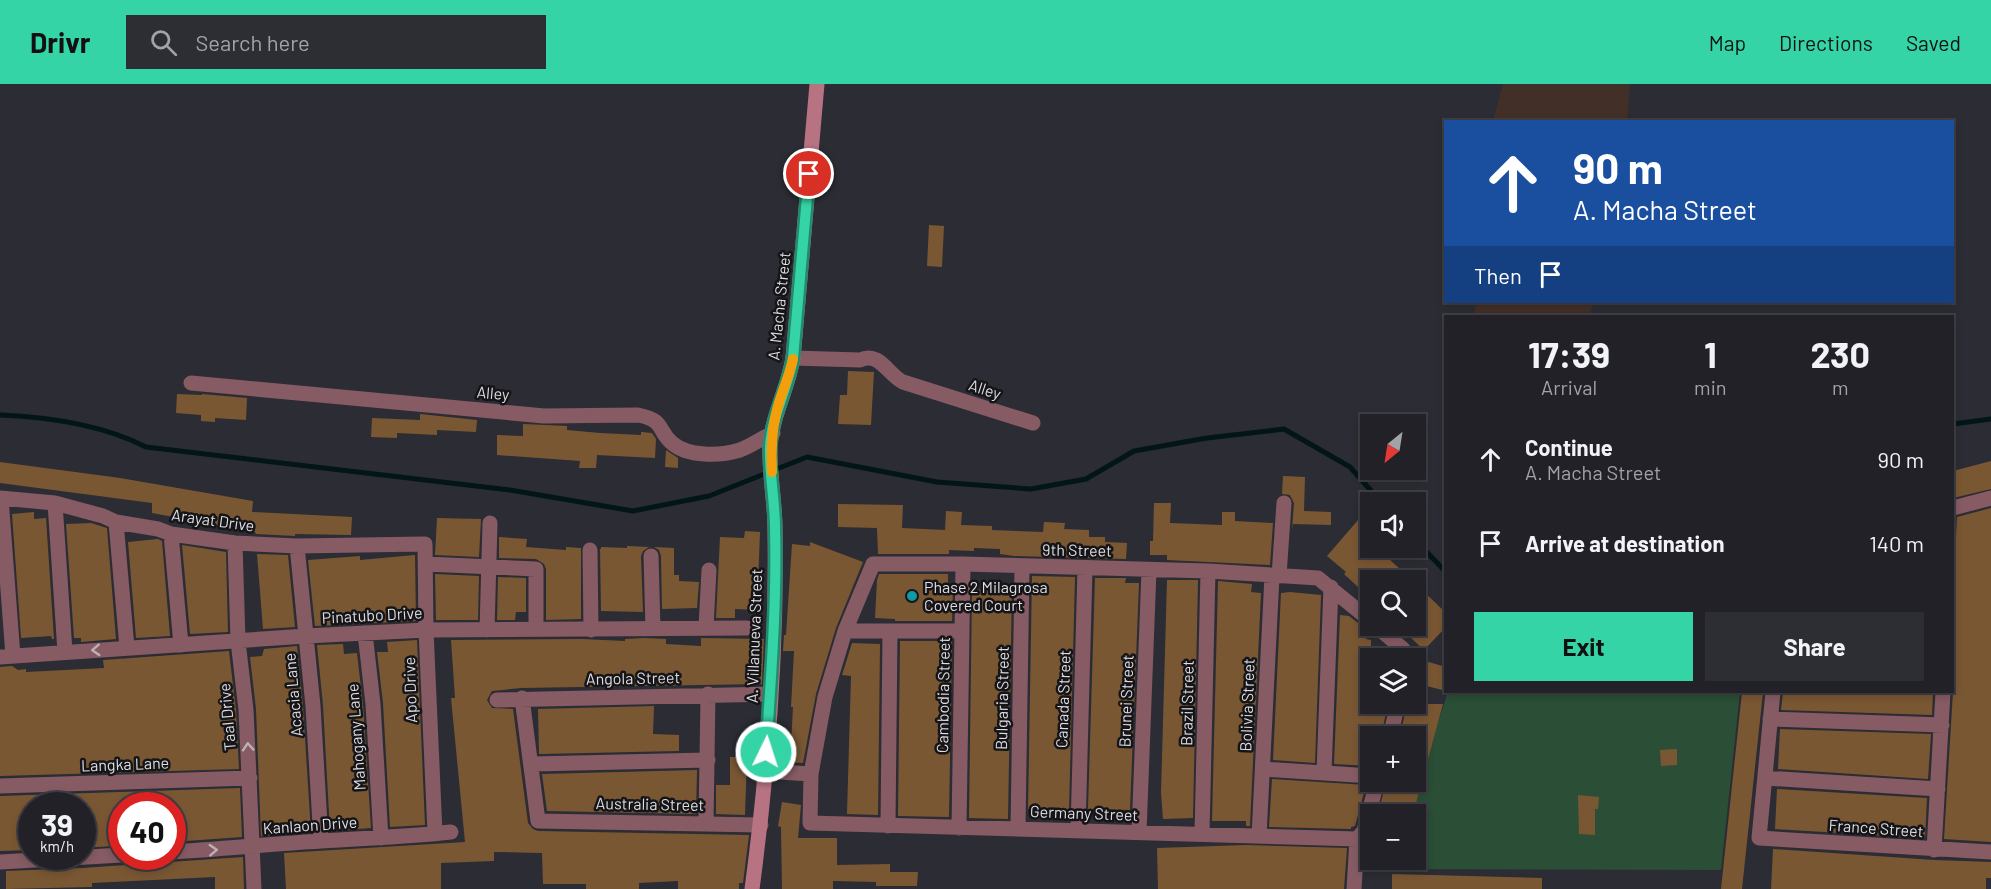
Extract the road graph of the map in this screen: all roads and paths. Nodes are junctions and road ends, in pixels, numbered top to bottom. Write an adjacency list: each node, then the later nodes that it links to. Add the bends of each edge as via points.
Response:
1 (817, 84): 2 (street, A. Macha Street)
2 (793, 358): 4 (street, Alley, via 871,358 881,361 903,382); 5 (street, A. Macha Street)
3 (191, 383): 5 (street, Alley, via 544,416 638,415 655,420 672,443 697,453 740,450)
4 (1034, 423)
5 (772, 440): 13 (street, A. Macha Street)
6 (1, 498): 8 (street, Arayat Drive); 49 (street)
7 (1991, 498): 10 (street)
8 (55, 503): 11 (street, Arayat Drive); 48 (street)
9 (1284, 503): 28 (street)
10 (1954, 508)
11 (116, 522): 14 (street, Arayat Drive); 46 (street)
12 (490, 523): 22 (street)
13 (776, 528): 50 (street, A. Villanueva Street)
14 (171, 534): 15 (street, Arayat Drive); 45 (street)
15 (235, 543): 17 (street, Arayat Drive); 44 (street, Taal Drive)
16 (426, 544): 17 (street, Arayat Drive); 20 (street, Apo Drive)
17 (297, 546): 42 (street, Acacia Lane)
18 (590, 550): 37 (street)
19 (651, 556): 34 (street)
20 (426, 564): 22 (street); 35 (street, Apo Drive)
21 (963, 564): 23 (street, 9th Street); 38 (street, 9th Street, via 873,564); 40 (street, Cambodia Street)
22 (489, 567): 33 (street, via 536,569); 36 (street)
23 (1022, 567): 24 (street, 9th Street); 74 (street, Bulgaria Street)
24 (1085, 568): 26 (street, 9th Street); 75 (street, Canada Street)
25 (709, 570): 31 (street)
26 (1149, 570): 27 (street, 9th Street); 77 (street, Brunei Street)
27 (1208, 572): 28 (street, 9th Street); 78 (street, Brazil Street)
28 (1276, 576): 29 (street, 9th Street, via 1318,578); 60 (street, Bolivia Street, via 1266,674)
29 (1331, 587): 30 (street, 9th Street); 62 (street)
30 (1360, 612)
31 (706, 628): 32 (street, Pinatubo Drive); 34 (street, Pinatubo Drive)
32 (747, 628)
33 (536, 629): 36 (street, Pinatubo Drive); 37 (street, Pinatubo Drive)
34 (653, 629): 37 (street, Pinatubo Drive)
35 (426, 630): 36 (street, Pinatubo Drive); 41 (street, Pinatubo Drive); 76 (street, Apo Drive)
36 (487, 630)
37 (591, 630)
38 (845, 631): 39 (street); 63 (street, via 825,697)
39 (890, 631): 40 (street); 72 (street)
40 (962, 631): 73 (street, Cambodia Street)
41 (365, 633): 42 (street, Pinatubo Drive); 80 (street, Mahogany Lane)
42 (306, 636): 44 (street, Pinatubo Drive); 82 (street, Acacia Lane)
43 (1388, 636): 47 (street)
44 (238, 641): 45 (street, Pinatubo Drive); 65 (street, Taal Drive, one-way to 44)
45 (181, 645): 46 (street, Pinatubo Drive)
46 (127, 648): 48 (street, Pinatubo Drive, one-way to 48)
47 (1402, 648)
48 (66, 652): 49 (street, Pinatubo Drive)
49 (6, 657)
50 (770, 693): 53 (street, Angola Street); 61 (street, A. Villanueva Street)
51 (1773, 693): 56 (street)
52 (1943, 693): 57 (street)
53 (708, 694): 54 (street, Angola Street); 58 (street)
54 (522, 698): 55 (street, Angola Street); 59 (street)
55 (496, 700)
56 (1770, 719): 57 (street); 66 (street)
57 (1942, 725): 68 (street)
58 (708, 760): 59 (street); 70 (street)
59 (532, 764): 70 (street, Australia Street, via 538,821)
60 (1263, 769): 62 (street); 79 (street, Bolivia Street)
61 (764, 771): 63 (street); 71 (street, A. Villanueva Street)
62 (1324, 772): 64 (street)
63 (811, 774): 72 (street, Germany Street, via 810,823)
64 (1360, 775)
65 (250, 778): 67 (street, Langka Lane); 83 (street, Taal Drive)
66 (1765, 778): 68 (street); 84 (street, France Street, via 1759,838)
67 (0, 786)
68 (1938, 789): 84 (street)
69 (1374, 792): 81 (street, via 1364,831)
70 (706, 823): 71 (street, Australia Street)
71 (761, 825): 90 (street, A. Villanueva Street)
72 (888, 826): 73 (street, Germany Street)
73 (959, 828): 74 (street, Germany Street)
74 (1018, 829): 75 (street, Germany Street)
75 (1078, 831): 77 (street, Germany Street)
76 (443, 832): 80 (street, Kanlaon Drive)
77 (1139, 833): 78 (street, Germany Street)
78 (1203, 834): 79 (street, Germany Street)
79 (1259, 836): 81 (street, Germany Street)
80 (381, 838): 82 (street, Kanlaon Drive)
81 (1357, 838): 91 (street)
82 (321, 841): 83 (street, Kanlaon Drive)
83 (253, 847): 85 (street, Kanlaon Drive, one-way to 83); 89 (street, Taal Drive)
84 (1934, 850): 86 (street, France Street)
85 (186, 851)
86 (1991, 852)
87 (108, 856): 88 (street)
88 (0, 862)
89 (255, 889)
90 (753, 889)
91 (1354, 889)

